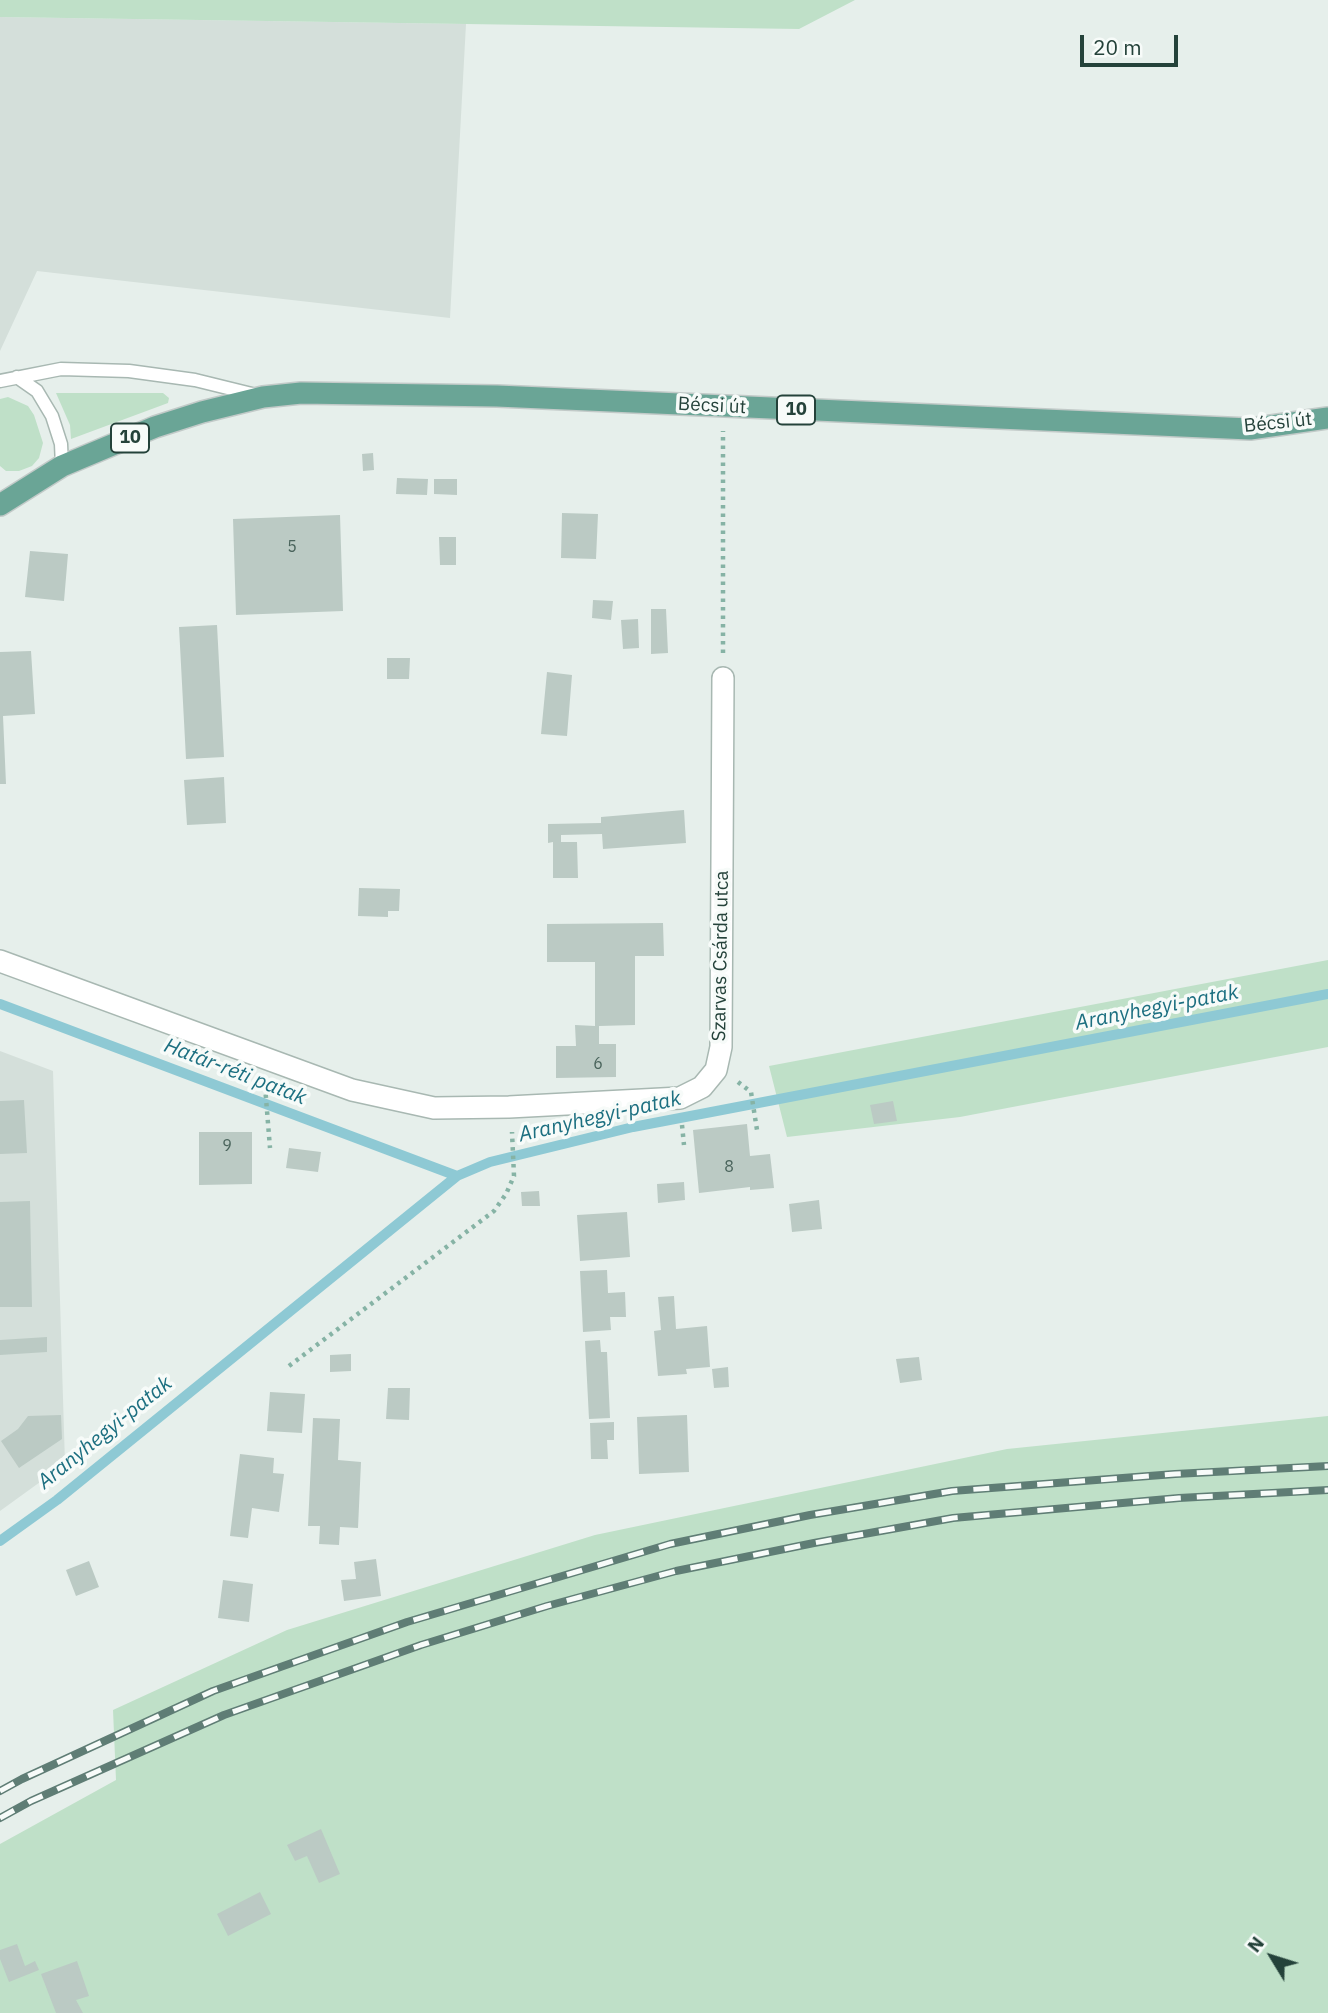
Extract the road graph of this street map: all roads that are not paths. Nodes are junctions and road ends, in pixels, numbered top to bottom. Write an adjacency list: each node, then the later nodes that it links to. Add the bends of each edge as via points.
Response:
1 (17, 377): 2 (lane); 3 (lane, via 61,369 129,371 195,380); 5 (lane, via 37,391 52,416)
2 (0, 381)
3 (263, 397): 4 (main road, Bécsi út / 10, via 301,393 497,396 1250,429); 5 (main road, 10, via 155,428)
4 (1328, 418)
5 (62, 466): 6 (main road, 10)
6 (2, 501)
7 (723, 678): 8 (street, Szarvas Csárda utca, via 722,1048 716,1070 702,1087 680,1098 434,1108 352,1090)
8 (0, 961)

